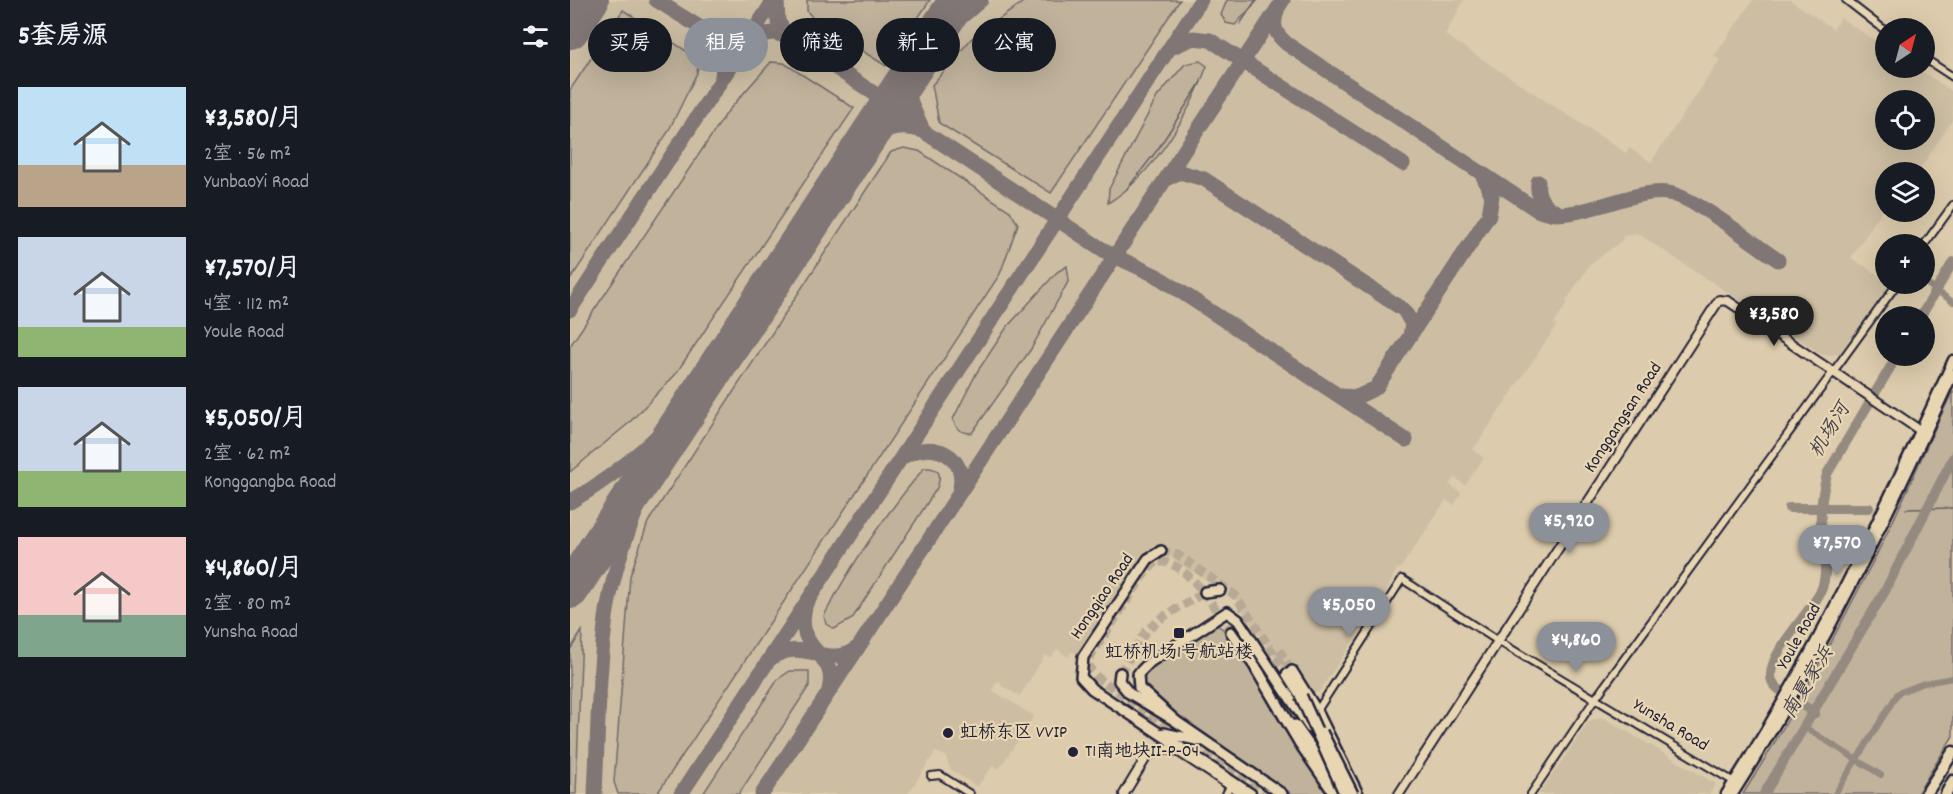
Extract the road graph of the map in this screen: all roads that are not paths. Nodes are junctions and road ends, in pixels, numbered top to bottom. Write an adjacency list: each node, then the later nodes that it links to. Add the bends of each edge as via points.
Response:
1 (1846, 0): 2 (street)
2 (1875, 23)
3 (1935, 65): 4 (street)
4 (1953, 77)
5 (1953, 205): 6 (street)
6 (1932, 234)
7 (1890, 294): 9 (street)
8 (1953, 360): 12 (main road, Youle Road)
9 (1834, 372): 12 (street); 17 (street, Konggangsan Road, via 1728,301 1719,300); 22 (street)
10 (1953, 374): 12 (main road, Youle Road)
11 (1910, 424): 12 (street)
12 (1924, 432): 30 (main road, Youle Road, via 1826,626)
13 (1161, 551): 25 (main road, Hongqiao Road, via 1149,559 1083,657 1080,670 1092,689)
14 (1220, 590): 15 (main road)
15 (1205, 592)
16 (1231, 632): 18 (main road)
17 (1498, 641): 22 (street, Yunsha Road); 23 (street, Yunsha Road, via 1402,579); 42 (street, Konggangsan Road)
18 (1257, 670): 38 (highway); 39 (main road)
19 (1272, 670): 23 (main road); 24 (main road, via 1234,615 1222,614 1138,674 1139,688); 39 (main road, via 1306,719)
20 (1120, 674): 24 (main road, via 1122,687)
21 (1301, 696): 23 (main road, via 1290,673); 39 (highway, bridge); 40 (main road, bridge)
22 (1595, 699): 30 (street, Yunsha Road); 43 (street)
23 (1317, 711): 41 (main road)
24 (1177, 722): 26 (main road)
25 (1159, 732): 26 (main road); 36 (main road, Hongqiao Road)
26 (1206, 743): 37 (main road)
27 (1953, 752): 46 (highway)
28 (931, 776): 32 (street, via 940,775)
29 (1953, 781): 47 (highway)
30 (1737, 783): 44 (main road, Youle Road); 45 (main road, Youle Road)
31 (1230, 786): 33 (street, via 1172,748 1147,756); 34 (street); 35 (street)
32 (970, 794)
33 (1124, 794)
34 (1226, 794)
35 (1243, 794)
36 (1251, 794)
37 (1282, 794)
38 (1335, 794)
39 (1345, 794)
40 (1353, 794)
41 (1358, 794)
42 (1399, 794)
43 (1531, 794)
44 (1726, 794)
45 (1733, 794)
46 (1926, 794)
47 (1946, 794)

